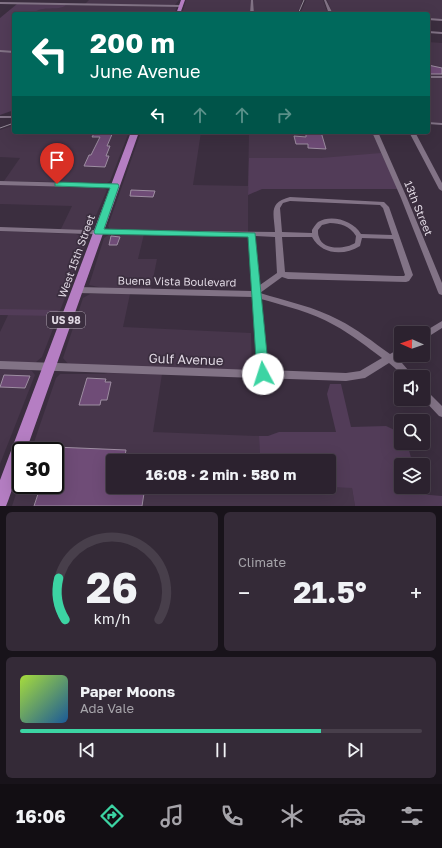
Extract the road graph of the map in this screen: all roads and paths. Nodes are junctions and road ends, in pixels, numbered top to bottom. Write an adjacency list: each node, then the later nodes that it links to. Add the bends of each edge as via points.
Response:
1 (183, 0): 5 (highway)
2 (252, 0): 7 (street)
3 (325, 0): 8 (street)
4 (0, 3): 5 (street)
5 (181, 6): 6 (highway)
6 (179, 12)
7 (252, 12)
8 (330, 12)
9 (430, 20): 10 (street)
10 (442, 20)
11 (430, 32): 12 (street)
12 (442, 33)
13 (0, 51): 14 (street)
14 (12, 52)
15 (430, 77): 16 (street)
16 (442, 77)
17 (0, 117): 18 (street)
18 (12, 117)
19 (430, 123): 20 (street)
20 (442, 124)
21 (134, 134): 25 (highway, West 15th Street / US 98)
22 (376, 134): 36 (street, 13th Street)
23 (413, 134): 26 (street)
24 (0, 183): 25 (street)
25 (115, 186): 28 (highway, West 15th Street / US 98)
26 (442, 189)
27 (0, 229): 28 (street)
28 (98, 232): 29 (street); 35 (highway, West 15th Street / US 98)
29 (252, 235): 30 (street); 37 (street)
30 (278, 235): 31 (street); 33 (street, via 277,206 281,202 293,199 382,202); 34 (street)
31 (314, 235): 32 (street, via 320,224 332,221 348,225); 32 (street, via 324,246 340,250 356,246)
32 (359, 236): 33 (street)
33 (397, 237): 34 (street, via 409,271 406,278)
34 (281, 274): 37 (street)
35 (77, 290): 37 (street, Buena Vista Boulevard); 43 (highway, West 15th Street / US 98)
36 (442, 292)
37 (256, 293): 41 (street, Buena Vista Boulevard, via 336,322); 45 (street)
38 (442, 324): 39 (street)
39 (430, 332)
40 (394, 356): 41 (street)
41 (390, 359): 44 (street, Buena Vista Boulevard); 45 (street, Gulf Avenue, via 362,375 346,377)
42 (0, 365): 43 (street, Gulf Avenue)
43 (49, 368): 45 (street, Gulf Avenue); 48 (highway, West 15th Street / US 98)
44 (402, 370)
45 (263, 374)
46 (430, 400): 47 (street)
47 (442, 413)
48 (5, 475): 49 (highway, West 15th Street / US 98)
49 (0, 501)

